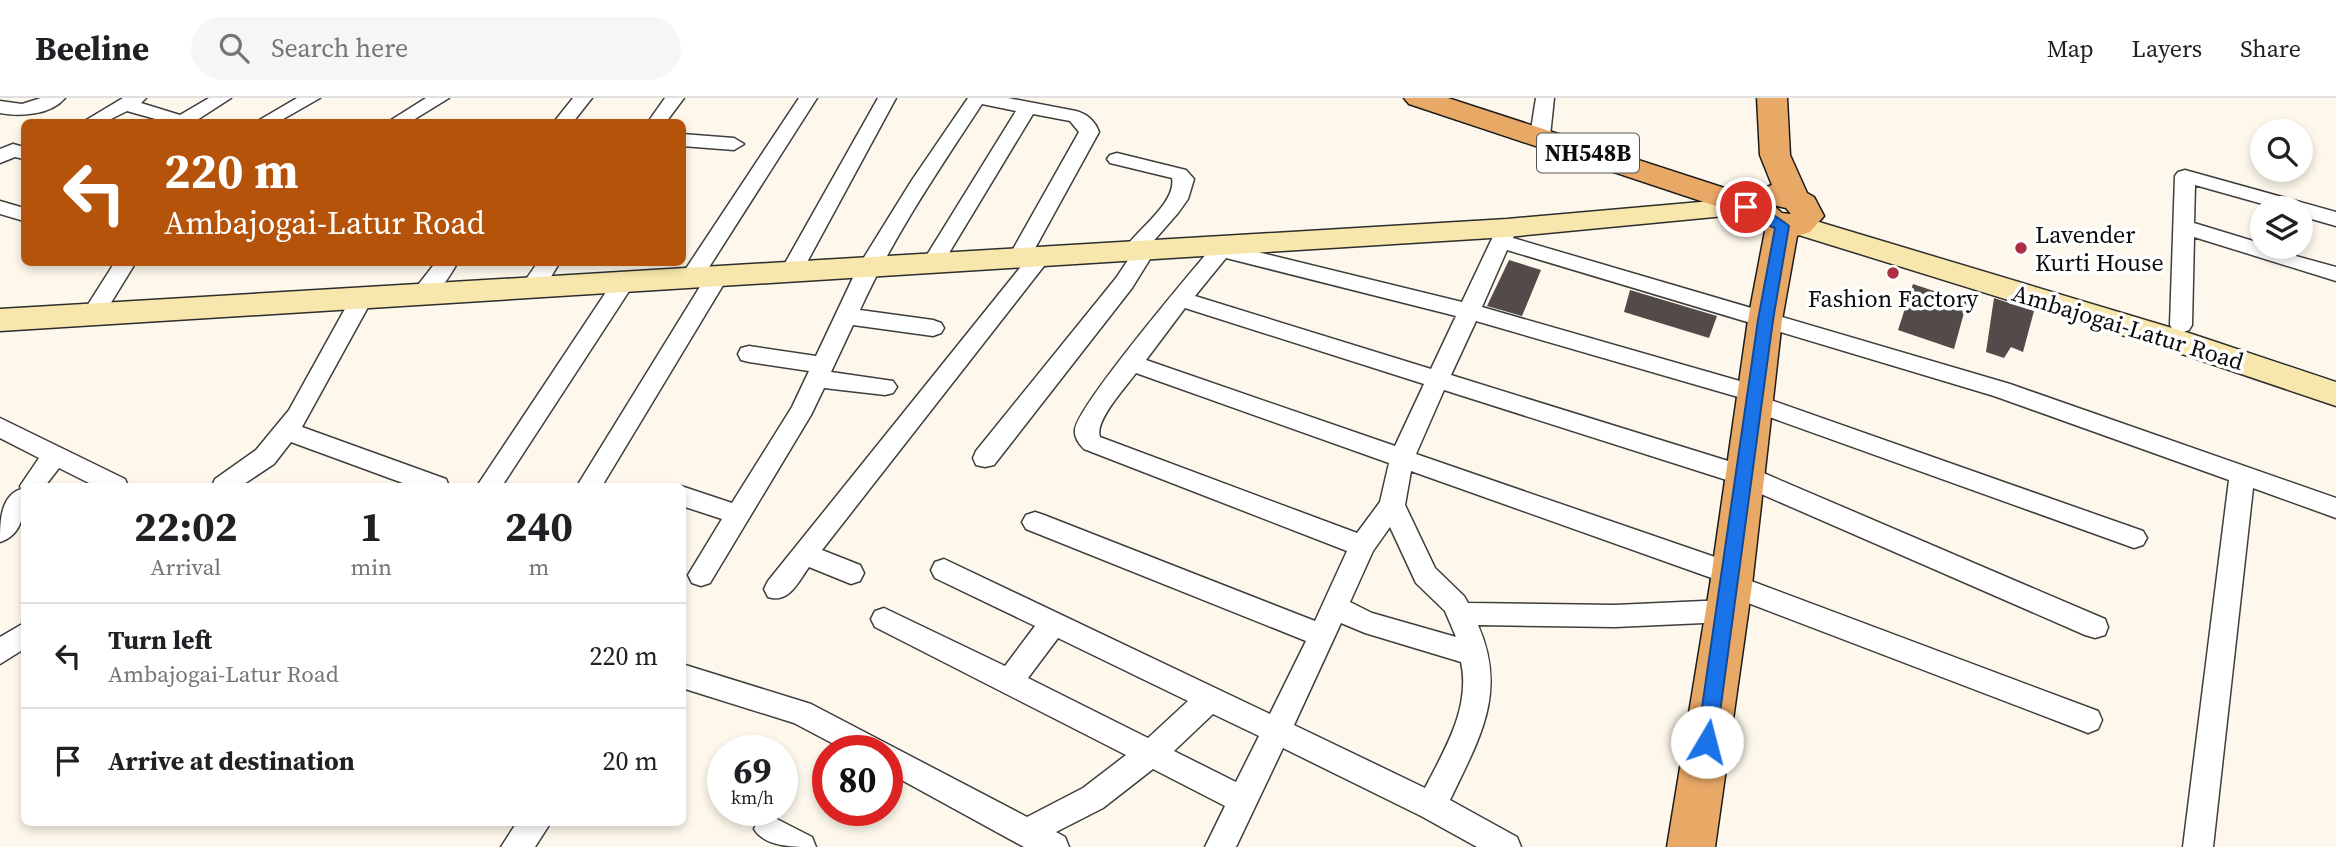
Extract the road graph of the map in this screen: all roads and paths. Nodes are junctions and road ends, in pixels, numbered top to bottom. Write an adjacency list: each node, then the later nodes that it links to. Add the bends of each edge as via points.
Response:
1 (56, 98): 14 (street, via 29,109)
2 (222, 98): 18 (street)
3 (311, 98): 19 (street)
4 (440, 98): 20 (street)
5 (583, 98): 21 (street)
6 (675, 98): 22 (street)
7 (808, 98): 47 (street)
8 (887, 98): 45 (street)
9 (979, 98): 15 (street); 44 (street)
10 (1419, 98): 23 (highway, Ambajogai-Latur Road / NH548B)
11 (1459, 98): 23 (highway, NH548B)
12 (1772, 98): 31 (highway)
13 (131, 101): 16 (street); 17 (street)
14 (0, 107)
15 (1028, 107): 39 (street, via 1076,117 1089,132); 40 (street)
16 (98, 119)
17 (175, 119)
18 (187, 119)
19 (271, 119)
20 (402, 119)
21 (566, 119)
22 (659, 119)
23 (1543, 120): 31 (highway, Ambajogai-Latur Road / NH548B)
24 (686, 140): 25 (street)
25 (734, 144)
26 (21, 152): 27 (street, via 13,149)
27 (0, 157)
28 (1117, 159): 38 (street, via 1184,179 1175,202)
29 (2255, 196): 35 (street, via 2185,176)
30 (0, 207): 33 (street)
31 (1776, 208): 36 (main road); 57 (highway); 58 (main road, Ambajogai-Latur Road); 66 (main road, Ambajogai-Latur Road)
32 (2313, 213): 34 (street)
33 (21, 214)
34 (2336, 219)
35 (2183, 227): 46 (street); 58 (street)
36 (1504, 235): 37 (main road); 53 (street); 57 (street)
37 (1215, 248): 38 (main road); 52 (street); 53 (street)
38 (1139, 251): 39 (main road); 71 (street, via 1124,283)
39 (1030, 258): 40 (main road); 90 (street)
40 (933, 263): 44 (main road)
41 (123, 266): 54 (street)
42 (445, 266): 50 (street)
43 (547, 266): 49 (street)
44 (869, 267): 45 (main road); 55 (street)
45 (791, 272): 47 (main road)
46 (2336, 274)
47 (704, 277): 48 (main road); 80 (street)
48 (624, 282): 49 (main road); 79 (street)
49 (531, 288): 50 (main road)
50 (422, 294): 51 (main road)
51 (362, 298): 54 (main road); 69 (street)
52 (1180, 299): 61 (street); 64 (street)
53 (1468, 311): 64 (street); 67 (street)
54 (93, 314): 56 (main road)
55 (846, 316): 59 (street); 62 (street)
56 (1, 320)
57 (1766, 320): 67 (highway); 73 (street, via 2002,390)
58 (2181, 325): 63 (main road, Ambajogai-Latur Road)
59 (933, 328)
60 (749, 354): 62 (street)
61 (1131, 363): 72 (street); 89 (street, via 1085,429 1092,443)
62 (820, 372): 65 (street); 85 (street, via 803,409)
63 (2336, 375)
64 (1437, 379): 72 (street); 74 (street)
65 (885, 387)
66 (2336, 394)
67 (1755, 398): 74 (highway); 88 (street)
68 (0, 427): 70 (street)
69 (286, 431): 77 (street, via 264,457); 78 (street)
70 (55, 455): 75 (street); 76 (street)
71 (985, 458)
72 (1402, 458): 83 (street); 95 (street)
73 (2242, 472): 84 (street); 124 (street)
74 (1745, 476): 95 (highway); 100 (street)
75 (35, 483)
76 (110, 483)
77 (228, 483)
78 (429, 483)
79 (491, 483)
80 (591, 483)
81 (686, 497): 85 (street)
82 (21, 502): 87 (street)
83 (1392, 505): 89 (street); 97 (street, via 1425,575 1455,604)
84 (2336, 508)
85 (738, 515): 93 (street)
86 (1035, 522): 102 (street)
87 (0, 532)
88 (2134, 538)
89 (1363, 546): 96 (street)
90 (804, 554): 92 (street); 94 (street)
91 (944, 570): 99 (street)
92 (851, 573)
93 (701, 575)
94 (776, 589)
95 (1729, 590): 97 (street, via 1615,616); 108 (street); 123 (highway)
96 (1335, 607): 102 (street); 104 (street, via 1365,622)
97 (1459, 614): 104 (street)
98 (884, 619): 106 (street)
99 (1053, 623): 106 (street); 107 (street)
100 (2095, 627)
101 (21, 636): 103 (street)
102 (1322, 636): 109 (street)
103 (0, 652)
104 (1474, 654): 114 (street, via 1479,680 1470,727)
105 (686, 677): 110 (street, via 801,713)
106 (1009, 682): 111 (street)
107 (1212, 698): 109 (street); 111 (street)
108 (2088, 720)
109 (1277, 729): 113 (street); 114 (street)
110 (844, 735)
111 (1151, 753): 113 (street); 117 (street, via 1093,798)
112 (903, 766): 117 (street)
113 (1243, 800): 121 (street)
114 (1432, 806): 122 (street)
115 (533, 826): 118 (street)
116 (769, 830): 119 (street)
117 (1027, 832): 120 (street)
118 (516, 847)
119 (801, 847)
120 (1054, 847)
121 (1220, 847)
122 (1506, 847)
123 (1691, 847)
124 (2198, 847)

